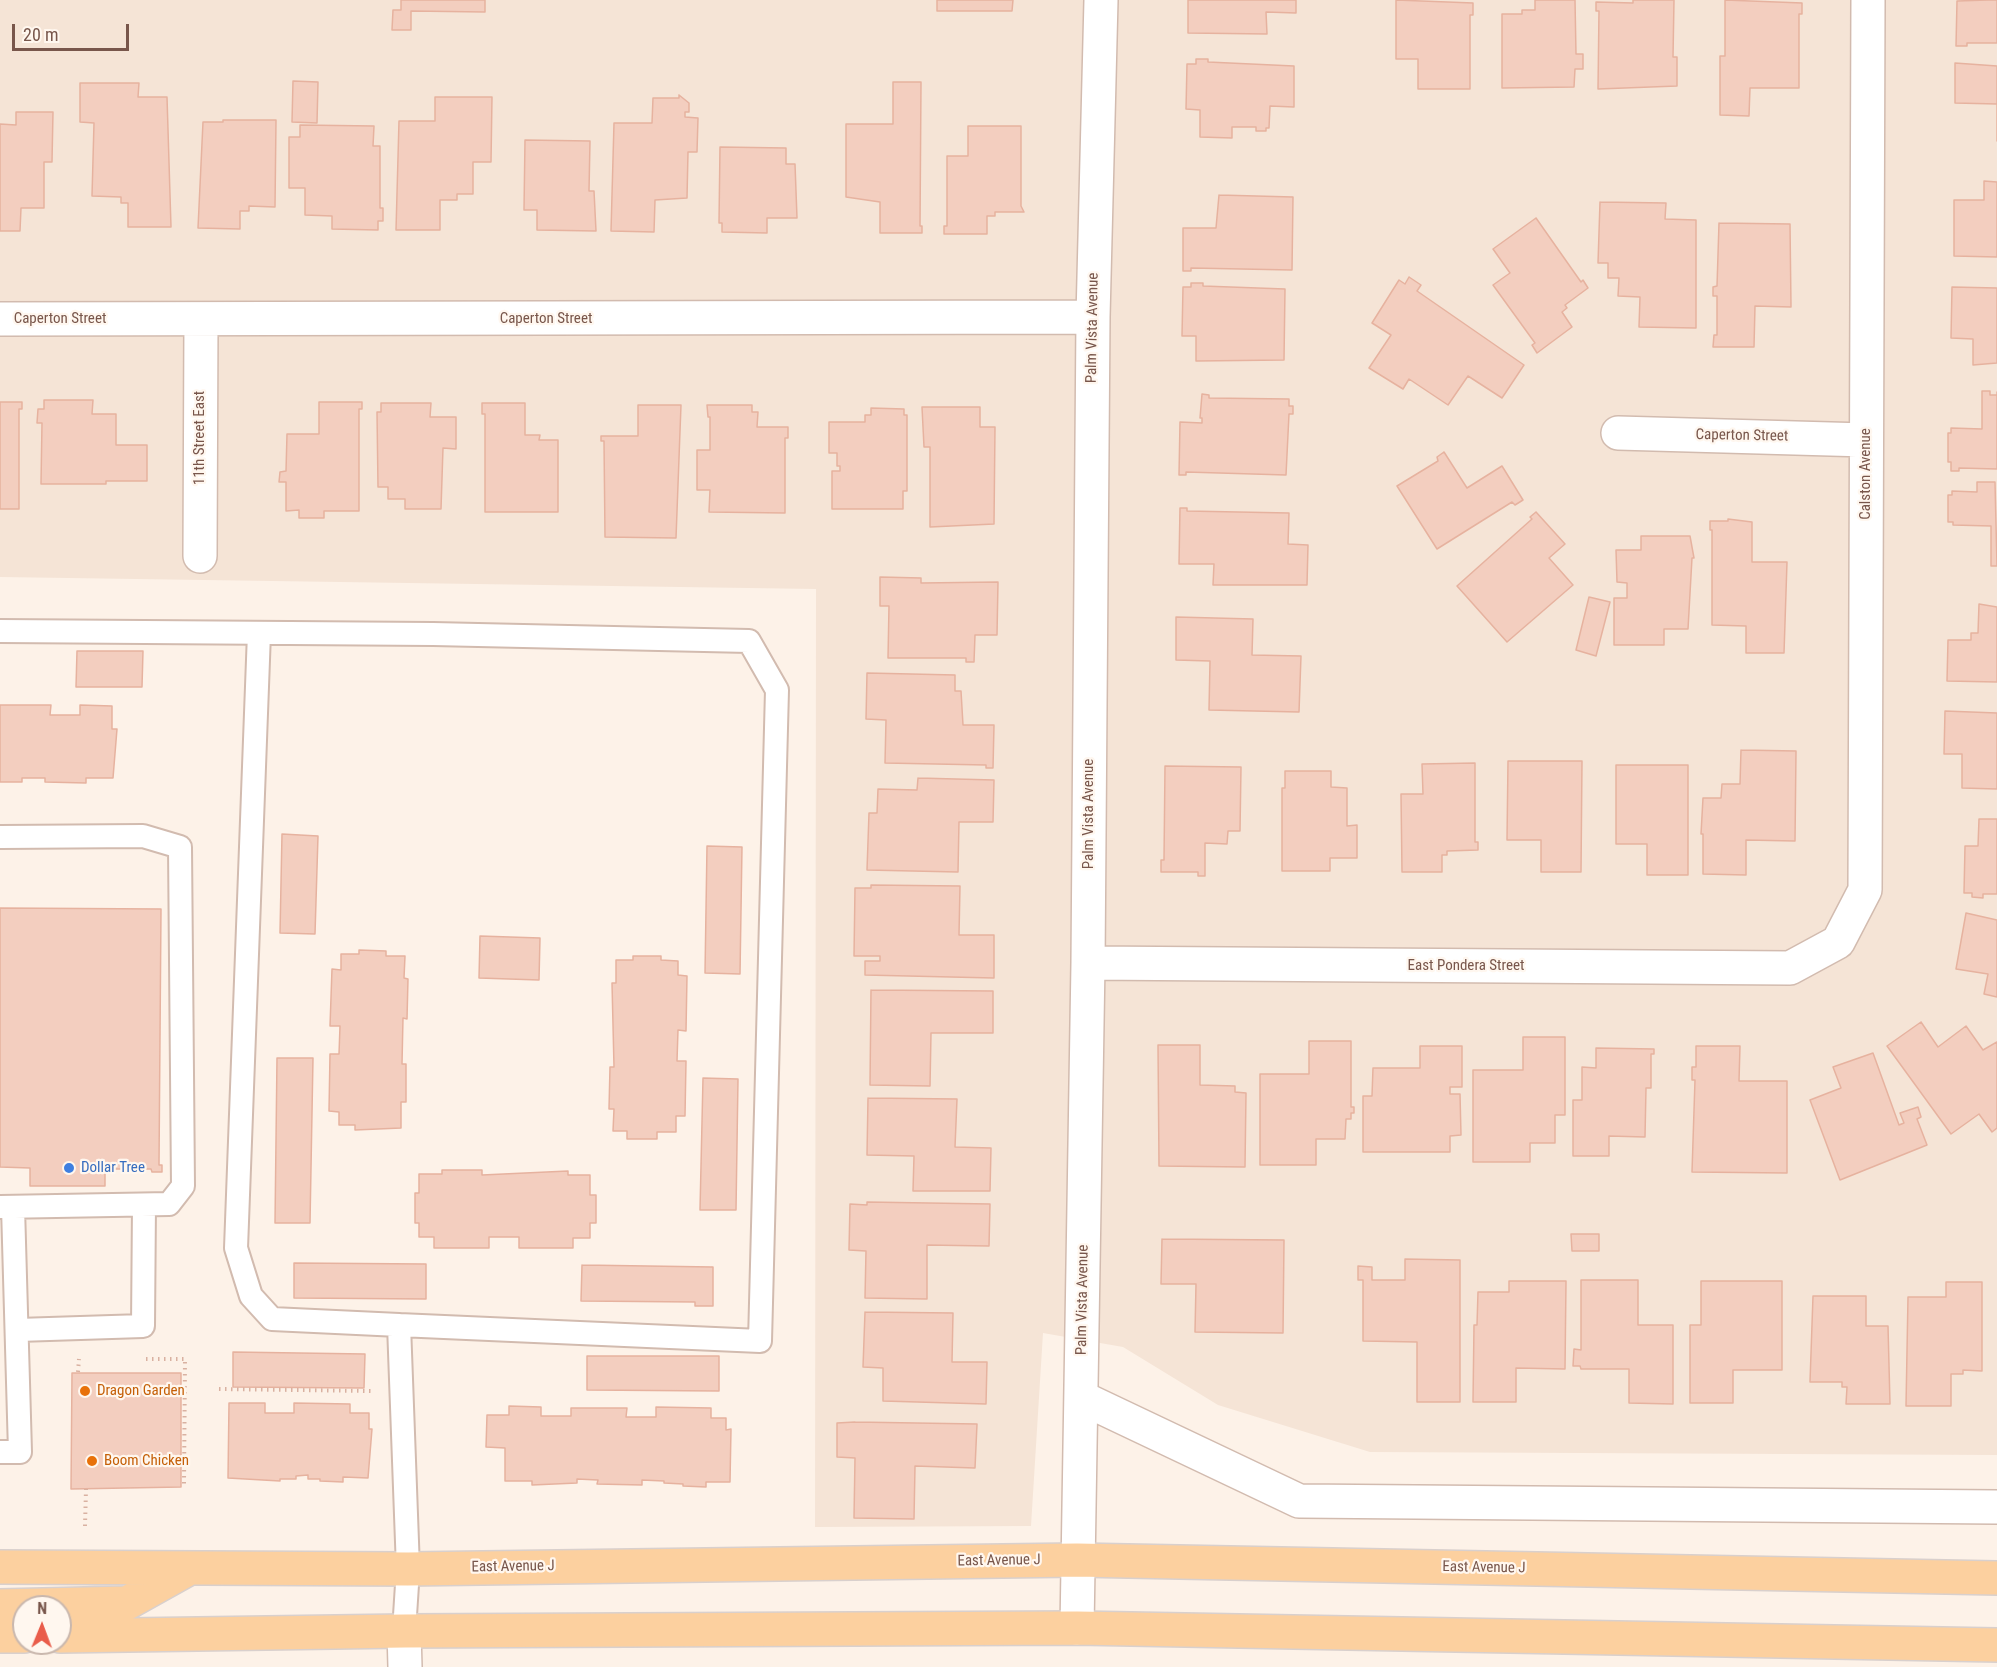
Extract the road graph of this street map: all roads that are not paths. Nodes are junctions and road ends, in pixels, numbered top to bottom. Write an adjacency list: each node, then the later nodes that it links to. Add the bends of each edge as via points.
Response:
1 (1101, 0): 3 (street, Palm Vista Avenue)
2 (1868, 0): 7 (street, Calston Avenue)
3 (1092, 317): 5 (street, Caperton Street); 13 (street, Palm Vista Avenue)
4 (0, 319): 5 (street, Caperton Street)
5 (201, 320): 8 (street, 11th Street East)
6 (1618, 433): 7 (street, Caperton Street)
7 (1866, 440): 12 (street, Calston Avenue, via 1865,890)
8 (200, 556)
9 (0, 631): 10 (lane)
10 (259, 633): 16 (lane, via 236,1248 251,1296 272,1319); 16 (lane, via 749,641 777,690 760,1341)
11 (0, 837): 14 (lane, via 143,836 180,847 183,1186 169,1204)
12 (1838, 942): 13 (street, East Pondera Street, via 1790,968)
13 (1088, 963): 18 (street, Palm Vista Avenue)
14 (144, 1205): 15 (lane); 17 (lane, via 143,1326)
15 (7, 1207): 17 (lane)
16 (399, 1325): 24 (lane)
17 (18, 1330): 19 (lane, via 20,1452)
18 (1082, 1398): 20 (street, via 1299,1501); 21 (street, Palm Vista Avenue)
19 (0, 1452)
20 (1997, 1507)
21 (1077, 1560): 24 (main road, East Avenue J); 25 (main road, East Avenue J); 27 (street, Palm Vista Avenue)
22 (0, 1567): 23 (main road, East Avenue J)
23 (190, 1568): 24 (main road, East Avenue J); 26 (main road, via 127,1603)
24 (408, 1569): 28 (lane)
25 (1997, 1578)
26 (0, 1606)
27 (1077, 1628): 28 (main road); 30 (main road)
28 (405, 1631): 29 (main road); 31 (street)
29 (72, 1636)
30 (1997, 1645)
31 (405, 1667)

